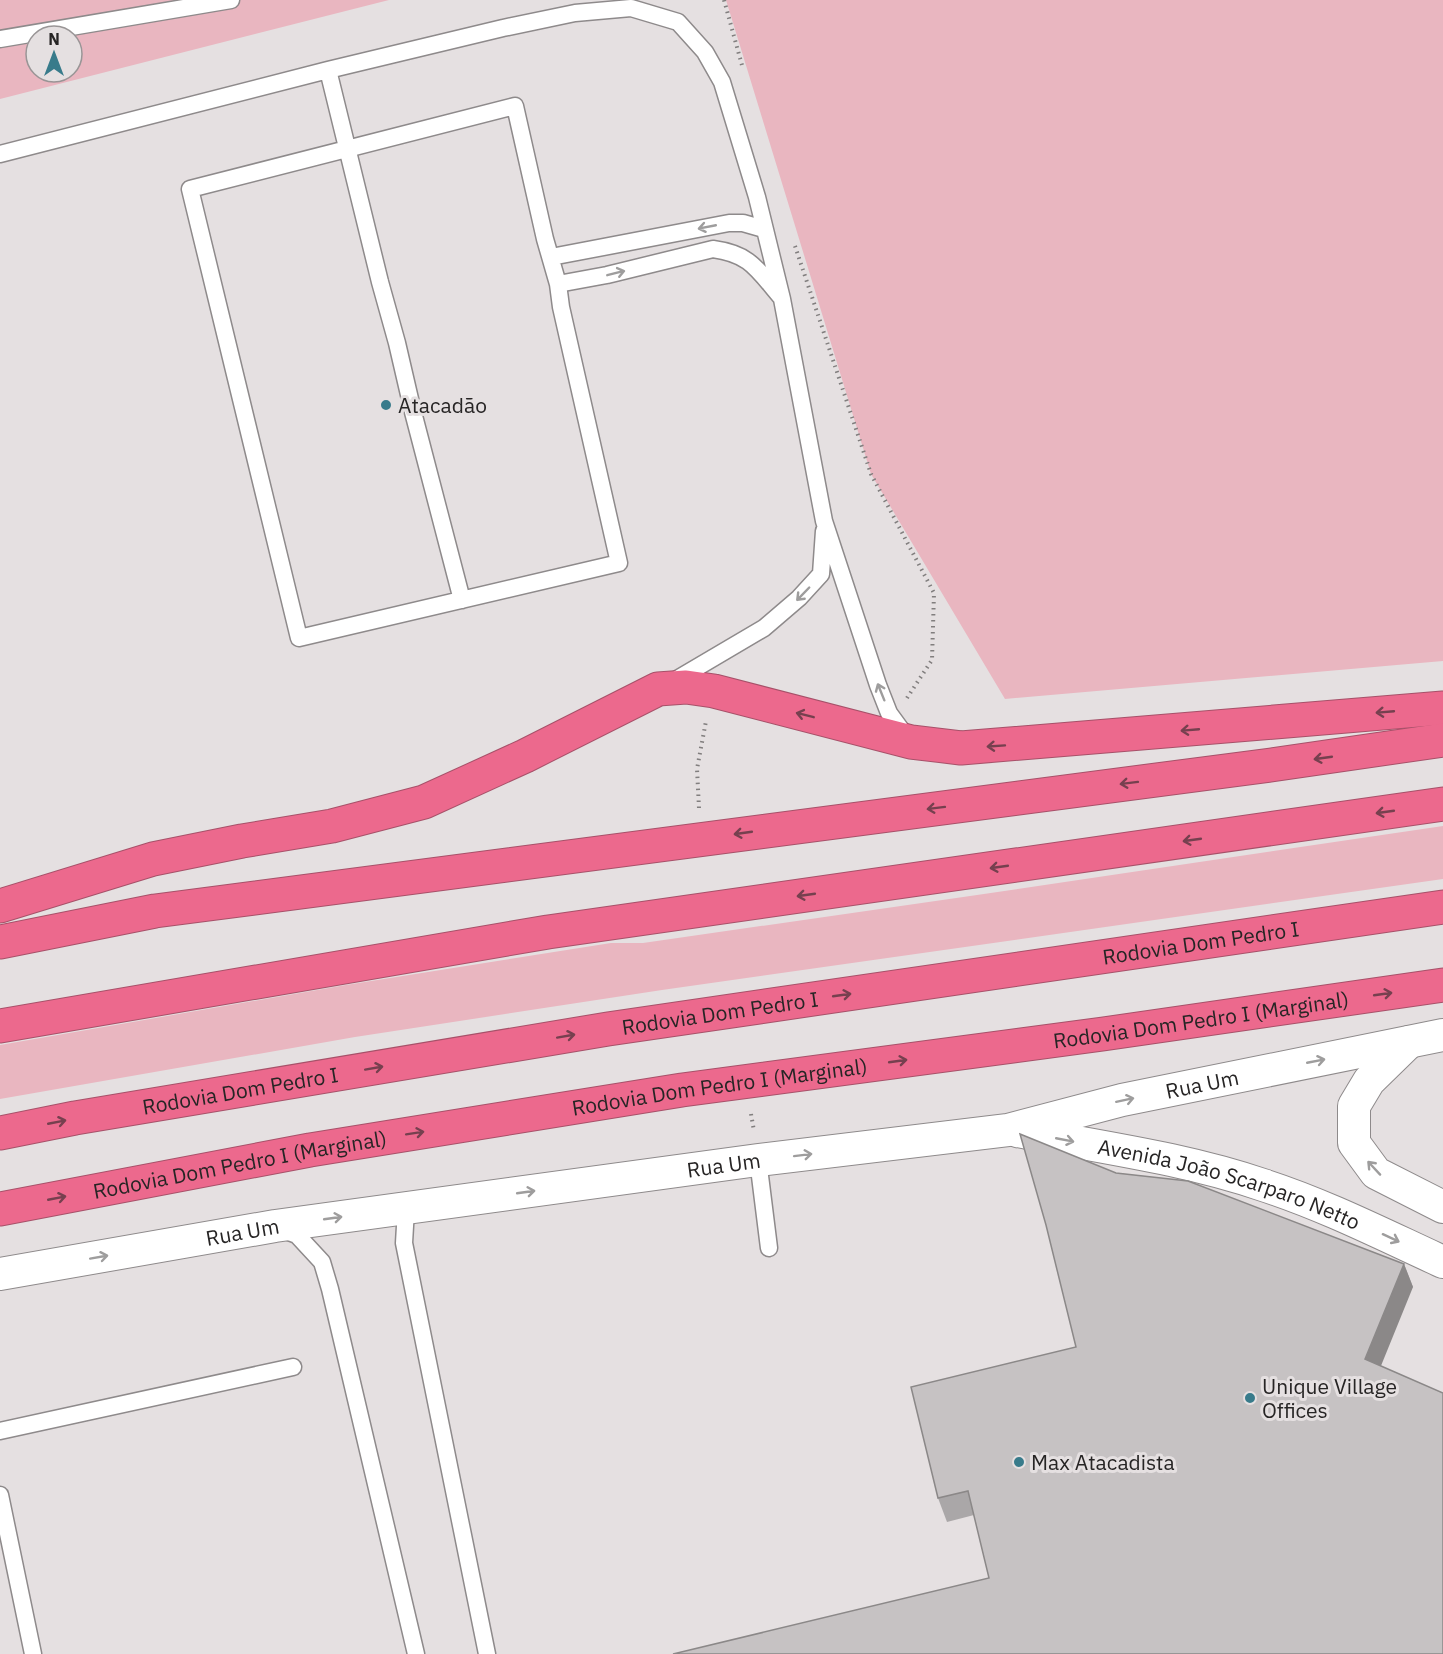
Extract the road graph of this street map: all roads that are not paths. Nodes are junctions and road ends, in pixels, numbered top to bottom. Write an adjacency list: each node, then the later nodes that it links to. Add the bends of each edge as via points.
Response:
1 (231, 0): 2 (lane)
2 (0, 39)
3 (328, 69): 4 (lane); 5 (lane); 6 (lane, via 575,14 631,8 678,22 705,52 722,82)
4 (346, 148): 7 (lane, via 515,106); 11 (lane); 11 (lane, via 190,189 299,638)
5 (0, 154)
6 (764, 229): 7 (lane, one-way to 7, via 729,223); 9 (lane)
7 (550, 256): 8 (lane)
8 (558, 284): 9 (lane, one-way to 9, via 713,249 743,256); 11 (lane, via 619,563)
9 (782, 299): 10 (lane)
10 (824, 521): 12 (lane, one-way to 12, via 821,574 799,598 764,628); 15 (lane, one-way to 10, via 890,713 878,685)
11 (462, 600)
12 (658, 689): 15 (highway, one-way to 12, via 714,691); 17 (highway, via 424,802 332,826 153,859)
13 (1443, 708): 15 (highway, one-way to 15, via 1013,745 961,748)
14 (1443, 740): 19 (highway, one-way to 19, via 155,911)
15 (910, 742)
16 (1443, 804): 21 (highway, one-way to 21, via 548,932)
17 (0, 906)
18 (1443, 907): 25 (highway, Rodovia Dom Pedro I, one-way to 18, via 608,1029)
19 (0, 942)
20 (1443, 985): 28 (highway, Rodovia Dom Pedro I (Marginal), one-way to 20, via 310,1150 682,1090)
21 (0, 1026)
22 (1443, 1035): 23 (street, Rua Um)
23 (1408, 1042): 24 (street, Rua Um, one-way to 23, via 1122,1100); 27 (street, one-way to 23, via 1376,1173 1354,1143 1354,1106 1370,1080)
24 (1008, 1130): 26 (street, Rua Um, one-way to 24); 32 (street, Avenida João Scarparo Netto, one-way to 32, via 1215,1171 1260,1184 1312,1202)
25 (0, 1133)
26 (758, 1160): 29 (street, Rua Um, one-way to 26); 31 (lane)
27 (1443, 1207)
28 (0, 1209)
29 (406, 1209): 30 (street, Rua Um, one-way to 29); 39 (lane, via 404,1243)
30 (275, 1226): 33 (street, Rua Um, one-way to 30); 38 (lane, via 297,1235 322,1262)
31 (769, 1248)
32 (1443, 1262)
33 (0, 1274)
34 (293, 1367): 35 (lane)
35 (0, 1431)
36 (0, 1495): 37 (lane)
37 (33, 1654)
38 (416, 1654)
39 (487, 1654)

